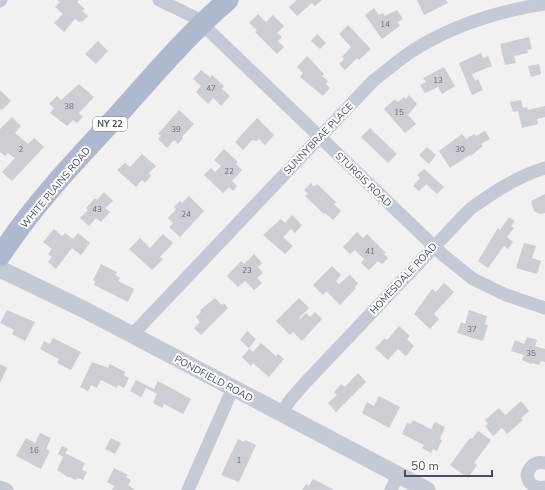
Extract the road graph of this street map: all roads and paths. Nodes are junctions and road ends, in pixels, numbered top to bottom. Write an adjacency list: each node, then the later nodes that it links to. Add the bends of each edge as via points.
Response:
1 (159, 0): 4 (street, STURGIS ROAD, via 192,16)
2 (228, 0): 4 (main road, WHITE PLAINS ROAD / NY 22)
3 (545, 4): 5 (street, SUNNYBRAE PLACE, via 512,9 480,18 412,51 373,81)
4 (201, 24): 5 (street, STURGIS ROAD); 8 (main road, WHITE PLAINS ROAD / NY 22, via 58,181)
5 (320, 137): 7 (street, STURGIS ROAD); 11 (street, SUNNYBRAE PLACE)
6 (545, 168): 7 (street, HOMESDALE ROAD, via 494,191 470,209)
7 (433, 246): 10 (street, STURGIS ROAD, via 473,279 506,295); 13 (street, HOMESDALE ROAD, via 301,387)
8 (0, 256)
9 (0, 269): 11 (street, PONDFIELD ROAD)
10 (545, 308)
11 (132, 335): 12 (street, PONDFIELD ROAD)
12 (233, 388): 13 (street, PONDFIELD ROAD); 19 (street)
13 (282, 413): 15 (street, PONDFIELD ROAD)
14 (545, 463): 17 (street, via 535,464 528,470 528,480)
15 (394, 483): 20 (street, PONDFIELD ROAD)
16 (0, 487): 18 (street)
17 (537, 488)
18 (7, 490)
19 (188, 490)
20 (427, 490)

